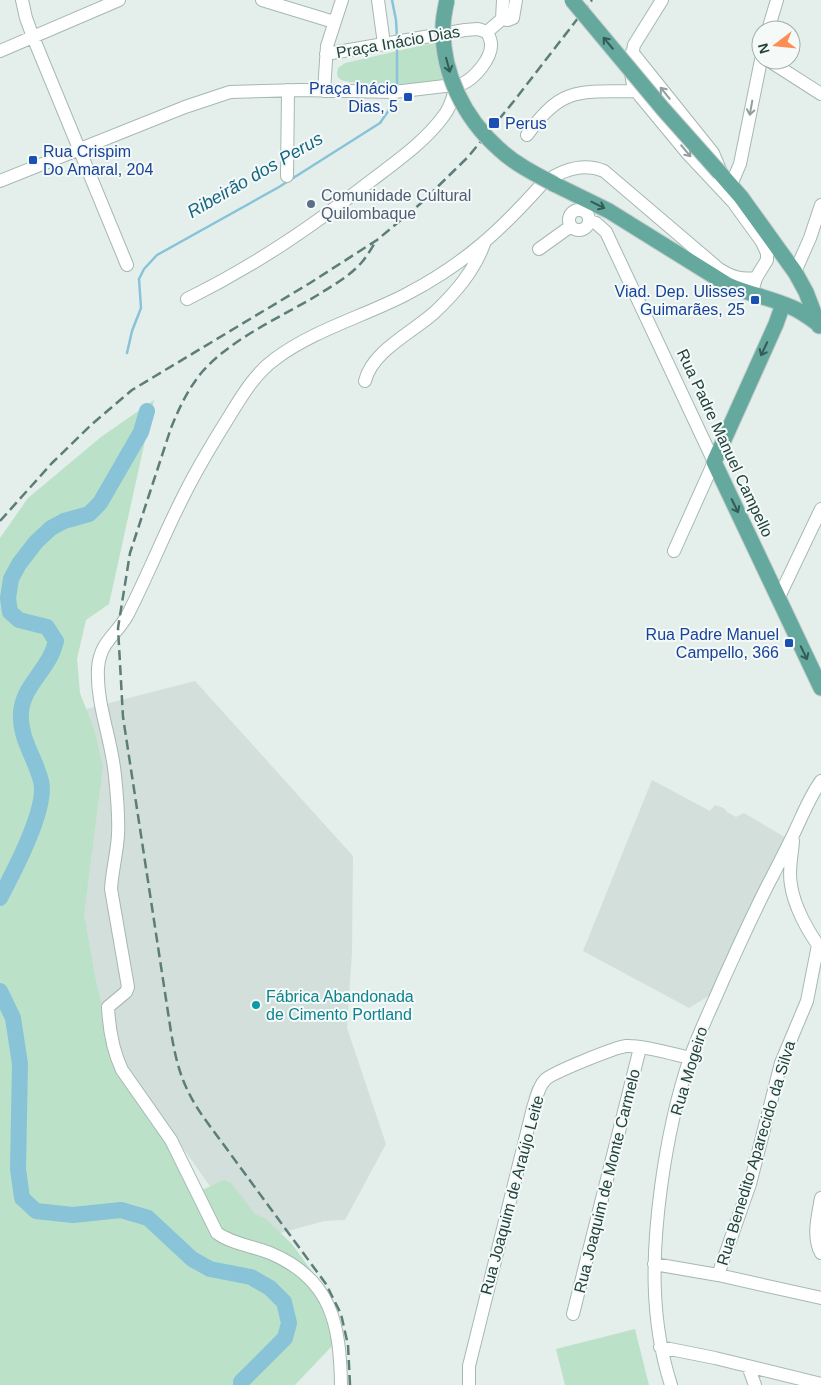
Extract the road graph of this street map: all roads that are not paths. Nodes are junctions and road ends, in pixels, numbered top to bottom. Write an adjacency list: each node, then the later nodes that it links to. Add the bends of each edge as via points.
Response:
1 (22, 0): 16 (street)
2 (120, 0): 16 (street)
3 (262, 0): 14 (street)
4 (342, 0): 14 (street)
5 (378, 0): 17 (street)
6 (447, 0): 39 (main road, one-way to 39, bridge, via 442,24 446,59 457,93 481,131 500,150 531,172 609,211 726,284)
7 (503, 0): 12 (street)
8 (516, 0): 12 (street, via 513,18)
9 (572, 0): 31 (main road, one-way to 9, bridge)
10 (662, 0): 19 (street)
11 (776, 0): 13 (street)
12 (502, 19): 15 (street)
13 (771, 20)
14 (334, 22): 20 (street)
15 (487, 32): 17 (street, Praça Inácio Dias, via 478,29); 23 (street, via 491,44 484,64 468,81)
16 (33, 36): 18 (street); 29 (street)
17 (385, 44): 20 (street, Praça Inácio Dias)
18 (0, 51)
19 (632, 52): 26 (street, via 630,77); 31 (street, one-way to 19, via 713,153)
20 (326, 54): 25 (street, Praça Inácio Dias)
21 (759, 70): 31 (street, one-way to 31, via 740,164)
22 (784, 70): 27 (street)
23 (456, 86): 25 (street, via 380,92); 40 (street, via 446,113 401,158 312,226 245,269)
24 (288, 90): 25 (street); 29 (street, via 222,94); 30 (street)
25 (324, 91)
26 (636, 91): 28 (street, via 570,96 546,112); 38 (street, one-way to 38, via 733,202 762,242 767,260)
27 (821, 94)
28 (527, 135)
29 (80, 150): 32 (street); 36 (street)
30 (287, 176)
31 (724, 178): 37 (main road)
32 (0, 181)
33 (821, 205): 37 (street)
34 (485, 241): 38 (street, via 547,180 576,168 596,168 619,183 718,270 740,279); 43 (street, via 477,262 463,282 434,312 380,356); 65 (street, via 446,272 324,331 274,359 259,373 218,434 185,493 127,616 100,654 98,670 115,774 118,832 111,889 128,987 108,1007 117,1058 171,1140 217,1233 286,1261 311,1280 327,1300 339,1342)
35 (539, 249): 44 (street, Rua Padre Manuel Campello, via 571,226 570,216 575,212 584,212 589,221 606,232)
36 (127, 265)
37 (795, 272): 42 (main road)
38 (756, 278): 39 (street, via 754,287)
39 (759, 295): 41 (main road)
40 (187, 299)
41 (783, 304): 42 (main road, via 806,315); 44 (main road, one-way to 44)
42 (820, 327)
43 (364, 382)
44 (714, 462): 46 (street); 47 (main road, Rua Padre Manuel Campello, one-way to 47)
45 (821, 509): 47 (street)
46 (674, 551)
47 (779, 597): 48 (main road, Rua Padre Manuel Campello, one-way to 48)
48 (821, 688)
49 (821, 781): 50 (street, Rua Mogeiro)
50 (794, 833): 51 (street, via 790,884); 53 (street, Rua Mogeiro, via 750,919)
51 (819, 947): 58 (street, Rua Benedito Aparecido da Silva, via 807,1002 781,1063 748,1192)
52 (640, 1048): 53 (street, Rua Joaquim de Araújo Leite); 60 (street, Rua Joaquim de Monte Carmelo); 63 (street, Rua Joaquim de Araújo Leite, via 619,1048 566,1069 545,1080 539,1091 468,1366)
53 (690, 1058): 57 (street, Rua Mogeiro, via 664,1164)
54 (821, 1198): 55 (street)
55 (820, 1219): 56 (street, via 816,1238)
56 (821, 1253)
57 (654, 1264): 58 (street); 61 (street, Rua Mogeiro)
58 (718, 1275): 59 (street)
59 (821, 1298)
60 (574, 1314)
61 (660, 1347): 62 (street); 66 (street, Rua Mogeiro)
62 (748, 1366): 64 (street); 67 (street)
63 (469, 1379)
64 (821, 1384)
65 (342, 1385)
66 (671, 1385)
67 (755, 1385)

